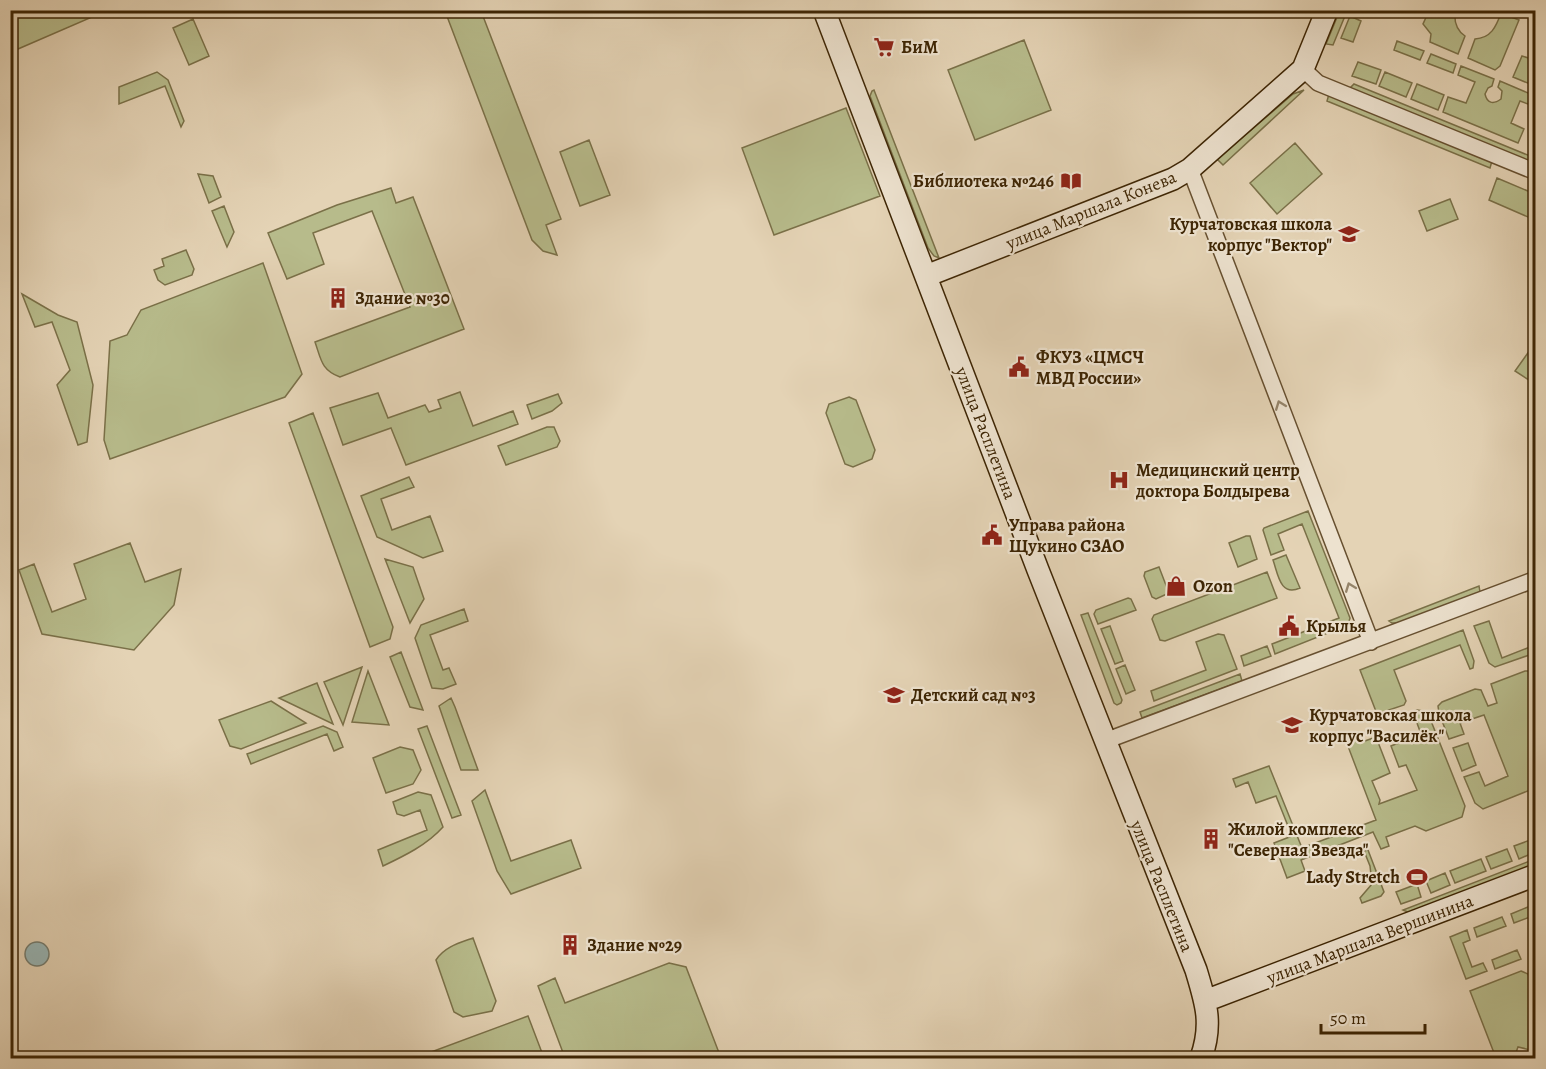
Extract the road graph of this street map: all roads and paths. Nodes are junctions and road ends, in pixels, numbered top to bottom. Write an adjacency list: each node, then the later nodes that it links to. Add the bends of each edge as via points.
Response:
1 (824, 10): 6 (street, улица Расплетина)
2 (1327, 10): 3 (street, улица Маршала Конева)
3 (1303, 69): 4 (street, улица Маршала Конева); 5 (street, via 1318,83)
4 (1190, 169): 6 (street, улица Маршала Конева); 8 (street, one-way to 4)
5 (1536, 172)
6 (926, 276): 9 (street, улица Расплетина)
7 (1536, 579): 8 (street)
8 (1371, 642): 9 (street)
9 (1105, 741): 11 (street, улица Расплетина)
10 (1536, 875): 11 (street, улица Маршала Вершинина)
11 (1205, 1001): 12 (street, улица Расплетина, via 1209,1021)
12 (1202, 1059)

